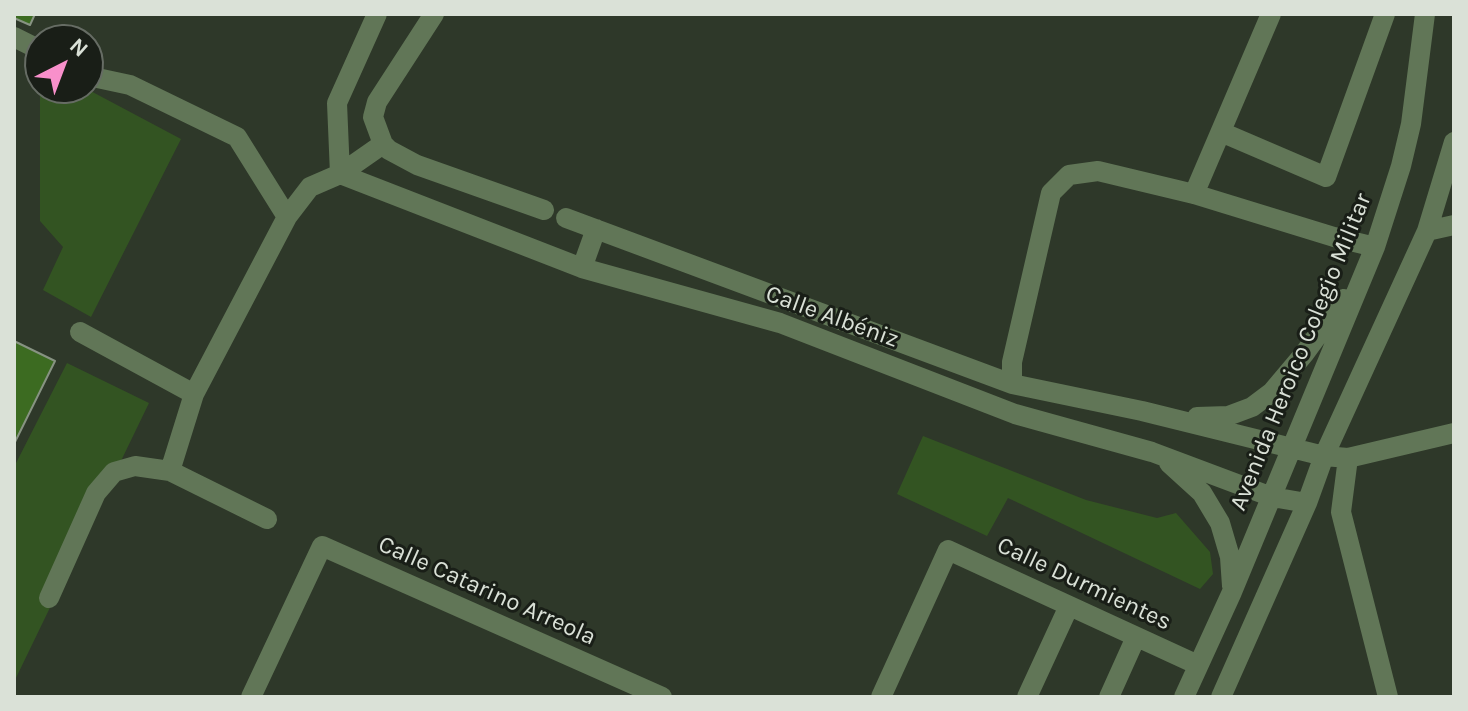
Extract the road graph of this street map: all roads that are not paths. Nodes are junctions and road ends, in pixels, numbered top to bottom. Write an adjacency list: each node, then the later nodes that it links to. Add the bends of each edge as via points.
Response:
1 (377, 14): 11 (street, via 337,103)
2 (434, 14): 9 (street, via 377,102 373,117)
3 (1271, 14): 7 (street)
4 (1385, 14): 7 (street, via 1326,177)
5 (1425, 14): 21 (street, Avenida Heroico Colegio Militar, via 1411,124)
6 (104, 79): 16 (street, via 130,85 237,137)
7 (1221, 132): 13 (street)
8 (1454, 142): 20 (street)
9 (383, 144): 10 (street); 11 (street)
10 (434, 170): 14 (street); 15 (street)
11 (340, 174): 14 (street, Calle Albéniz); 16 (street, via 310,187)
12 (1454, 174): 20 (street)
13 (1194, 194): 21 (street); 25 (street, via 1098,171 1069,175 1059,183 1051,193 1012,362)
14 (422, 205): 22 (street, Calle Albéniz)
15 (544, 210)
16 (287, 217): 26 (street)
17 (566, 218): 19 (street, Calle Albéniz)
18 (1454, 225): 20 (street)
19 (596, 229): 22 (street); 25 (street, Calle Albéniz)
20 (1427, 231): 31 (street)
21 (1375, 247): 23 (street, Avenida Heroico Colegio Militar)
22 (582, 268): 30 (street, Calle Albéniz, via 780,323 1015,414)
23 (1366, 270): 27 (street, via 1304,354 1252,407 1204,417); 29 (street, Avenida Heroico Colegio Militar)
24 (80, 332): 26 (street)
25 (1012, 384): 27 (street, Calle Albéniz)
26 (194, 394): 33 (street)
27 (1142, 411): 29 (street, Calle Albéniz)
28 (1454, 433): 32 (street, Calle Albéniz)
29 (1290, 448): 31 (street, Calle Albéniz); 34 (street, Avenida Heroico Colegio Militar)
30 (1152, 452): 34 (street, Calle Albéniz); 37 (street, via 1202,493 1220,523 1230,557)
31 (1324, 456): 32 (street, Calle Albéniz); 35 (street)
32 (1348, 458): 50 (street, via 1341,512)
33 (170, 471): 36 (street); 38 (street, via 135,466 114,472 96,493)
34 (1272, 497): 35 (street, Calle Albéniz); 37 (street, Avenida Heroico Colegio Militar)
35 (1307, 503): 49 (street)
36 (267, 519)
37 (1232, 592): 41 (street, Avenida Heroico Colegio Militar)
38 (49, 598)
39 (1069, 606): 40 (street, Calle Durmientes); 45 (street, Calle Durmientes, via 948,550); 46 (street)
40 (1136, 637): 41 (street, Calle Durmientes); 47 (street)
41 (1198, 665): 48 (street, Avenida Heroico Colegio Militar)
42 (627, 690): 43 (street, Calle Catarino Arreola, via 322,546); 44 (street, Calle Catarino Arreola)
43 (251, 697)
44 (662, 697)
45 (881, 697)
46 (1027, 697)
47 (1109, 697)
48 (1184, 697)
49 (1221, 697)
50 (1388, 697)

